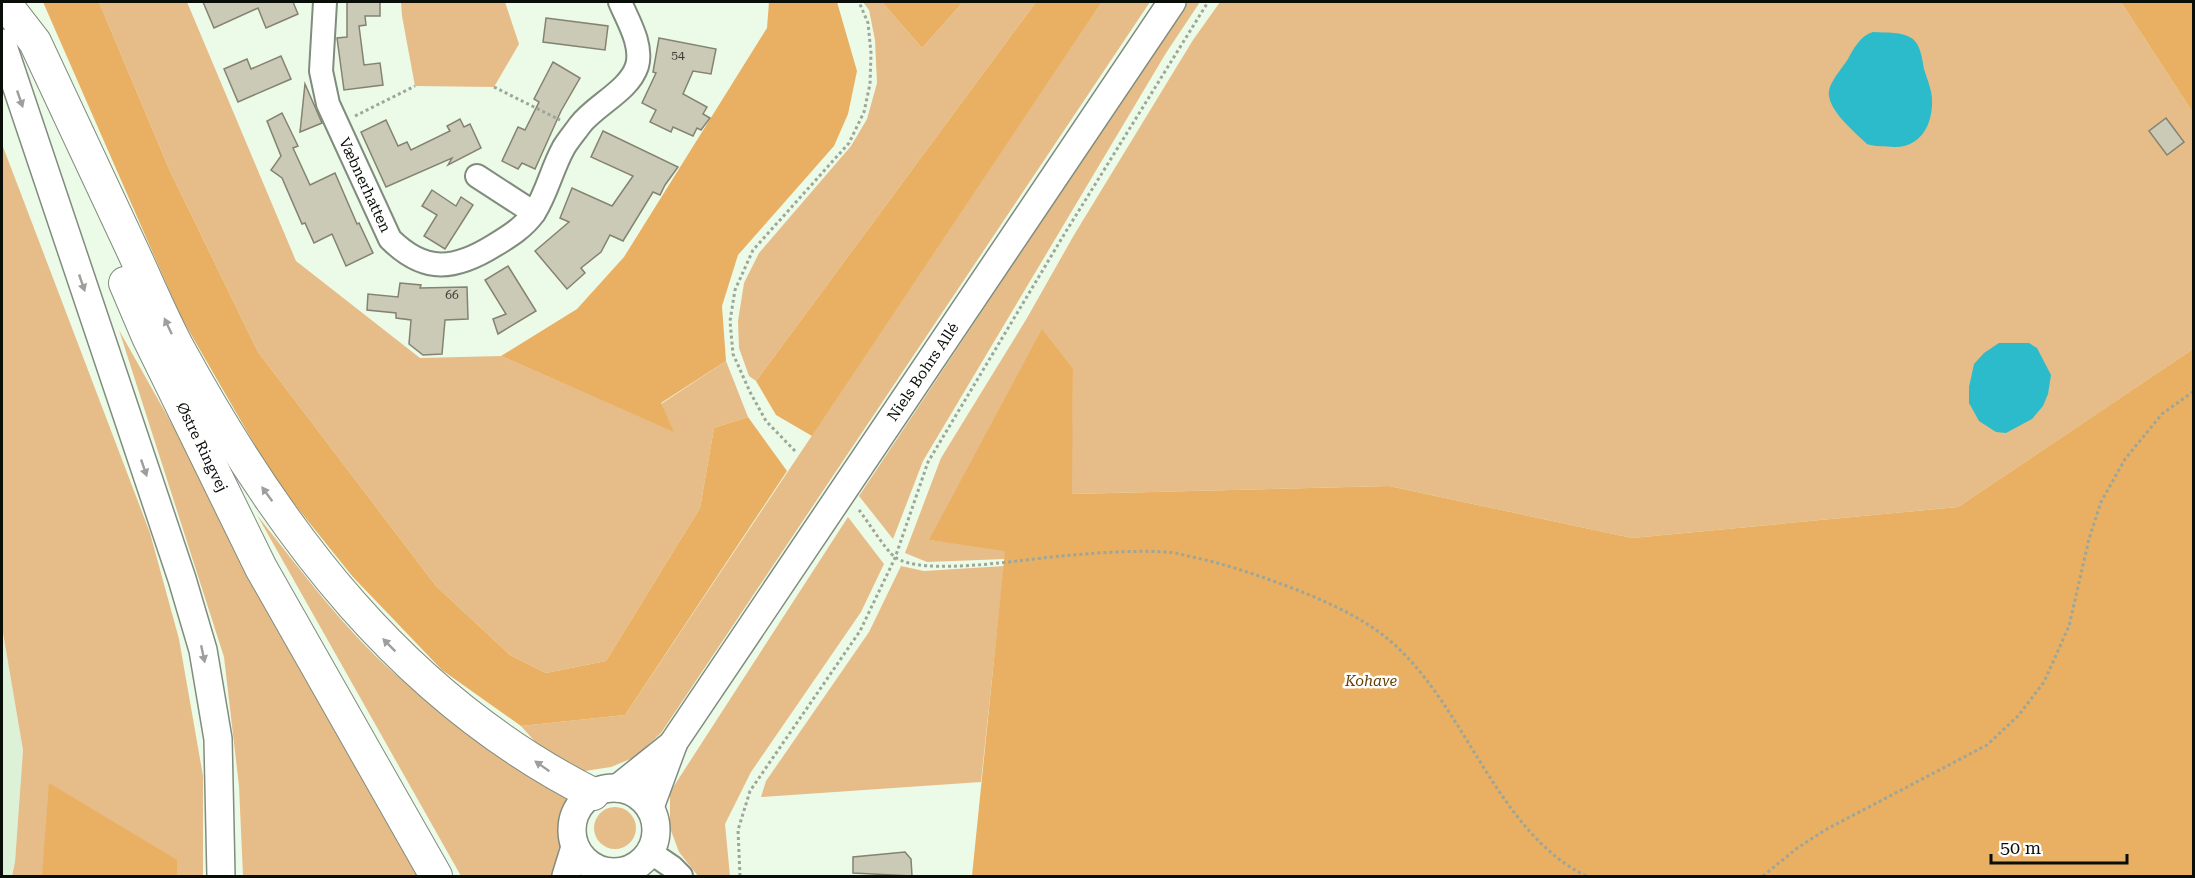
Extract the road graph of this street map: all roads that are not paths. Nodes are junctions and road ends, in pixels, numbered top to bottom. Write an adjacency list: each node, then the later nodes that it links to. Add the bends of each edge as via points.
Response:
1 (3, 2): 9 (main road, one-way to 1, via 550,772 466,714 390,646 322,570 251,471 179,350 35,42); 15 (main road, Østre Ringvej, via 148,337 261,568)
2 (325, 2): 7 (street, Væbnerhatten, via 321,71 328,104 390,239 420,261 457,264 475,258 517,232)
3 (620, 2): 7 (street, Væbnerhatten, via 639,54 636,69 622,88 583,121 564,147)
4 (1172, 2): 8 (street, Niels Bohrs Allé)
5 (2, 43): 14 (street, one-way to 14, via 203,650 218,739)
6 (477, 176): 7 (street)
7 (534, 213)
8 (674, 742): 9 (street, Niels Bohrs Allé); 10 (street, Niels Bohrs Allé)
9 (605, 791): 10 (street, via 636,794); 11 (street, via 581,803 574,817)
10 (650, 807): 12 (street, via 656,830)
11 (575, 847): 13 (street, via 584,860); 16 (street)
12 (650, 852): 13 (street, via 639,864); 17 (street)
13 (613, 874)
14 (221, 876)
15 (436, 876)
16 (566, 876)
17 (681, 876)

